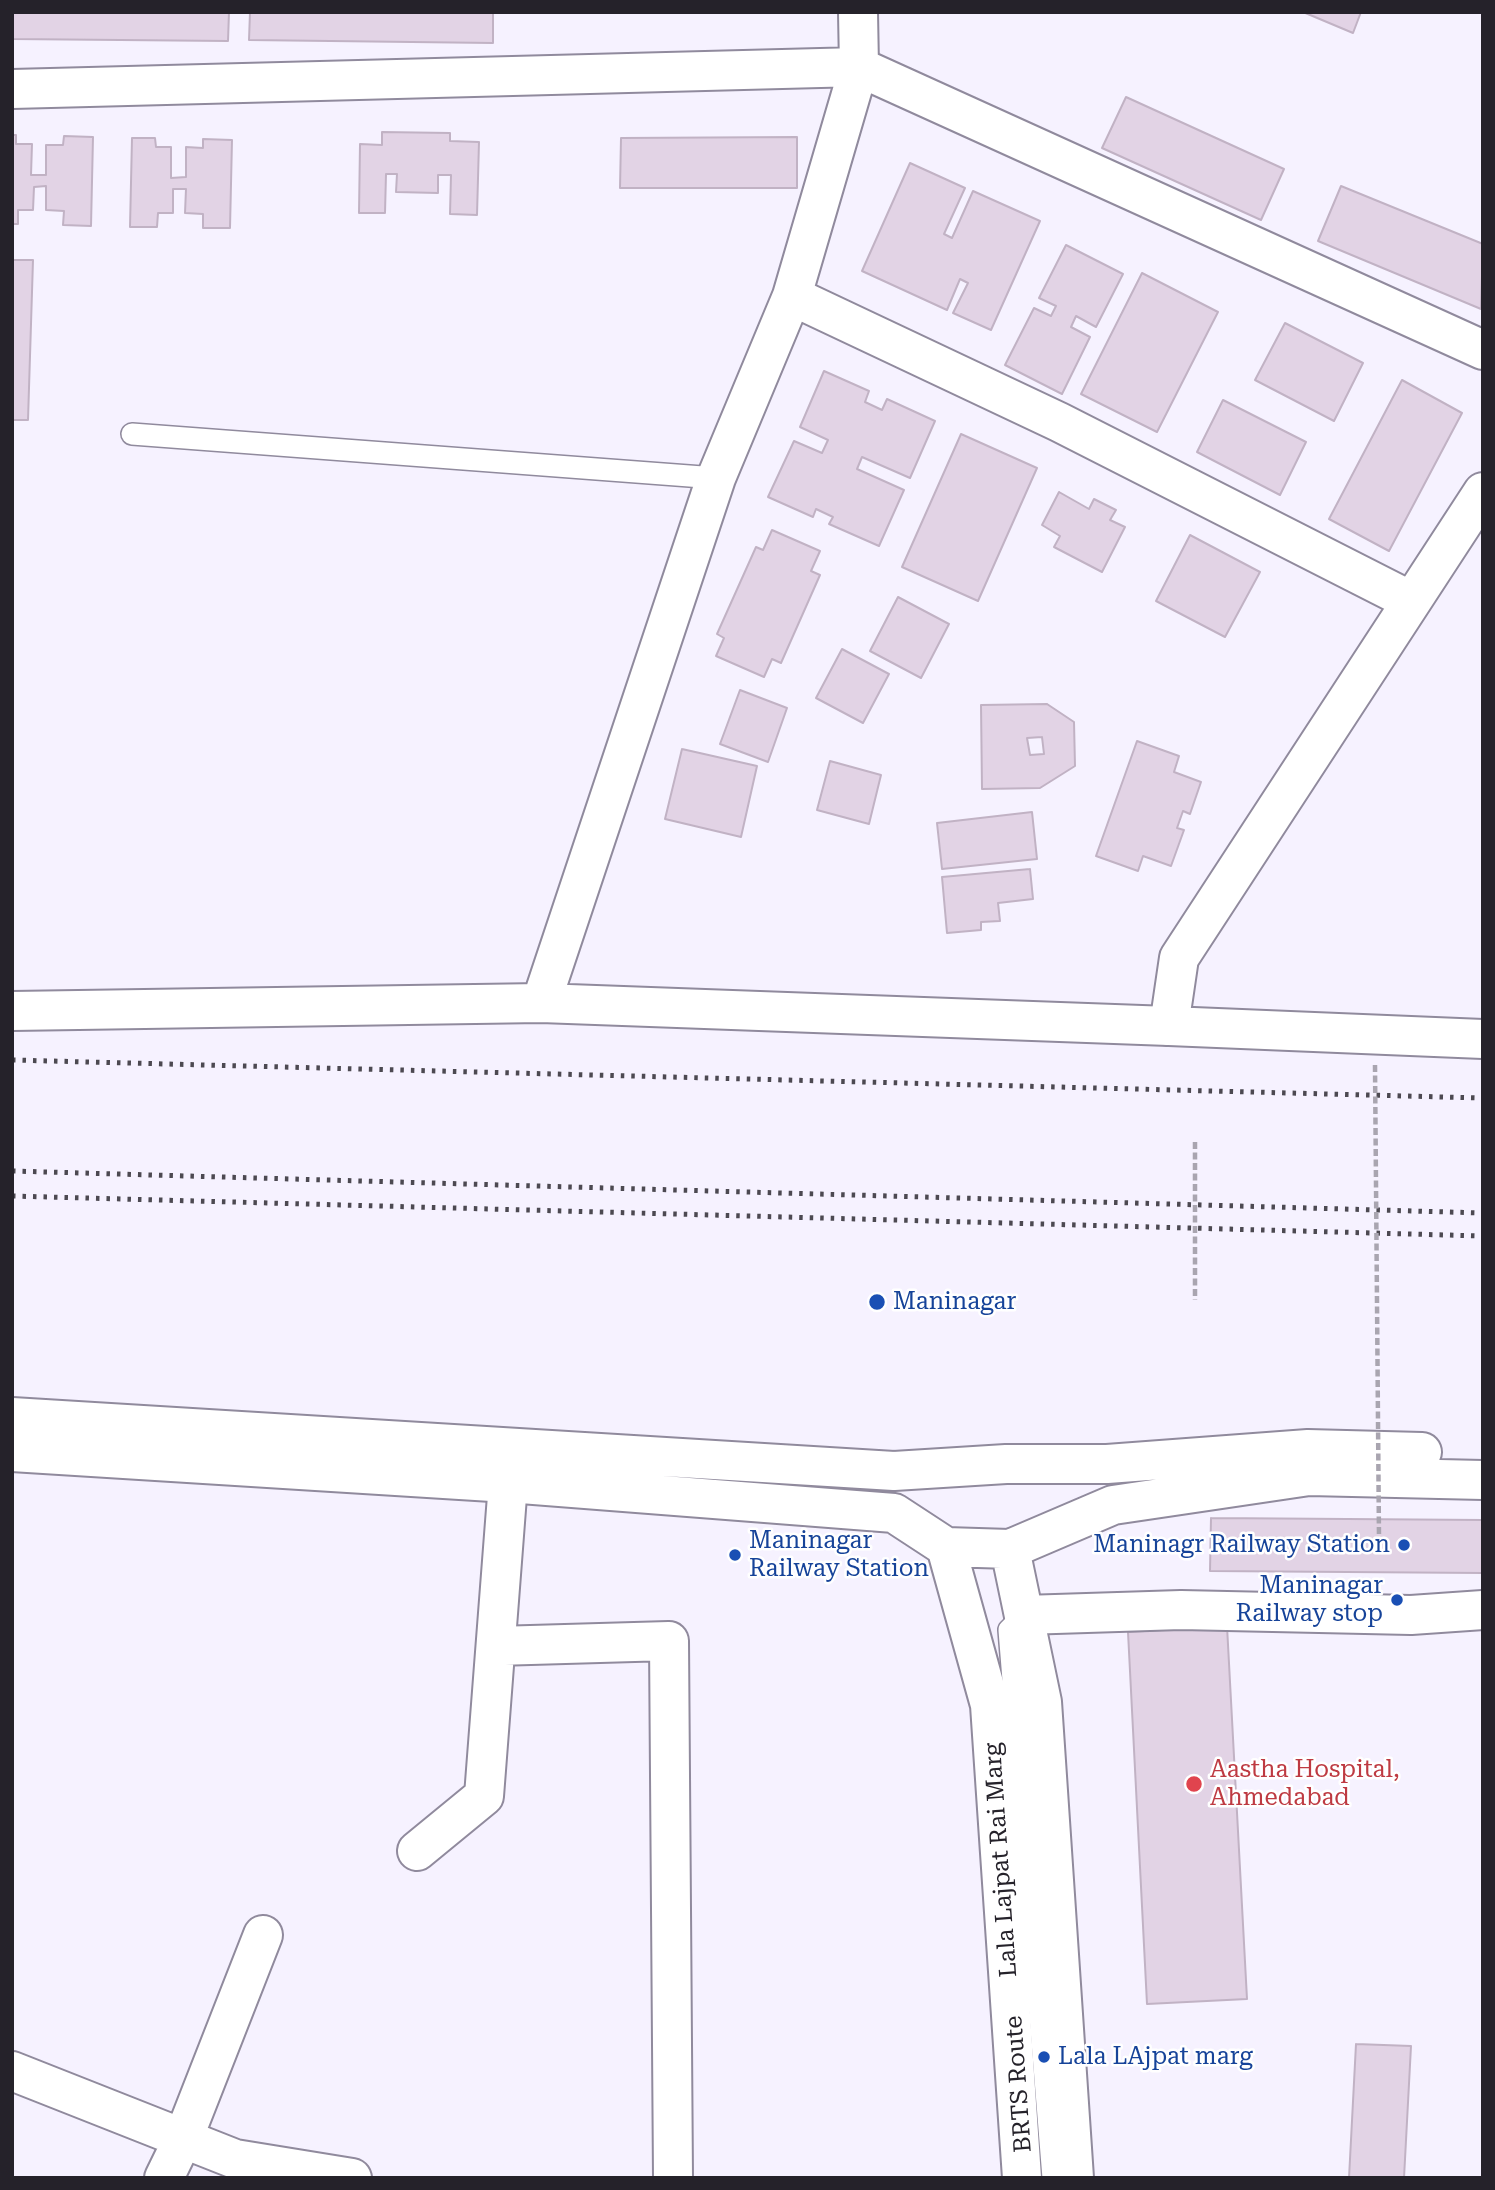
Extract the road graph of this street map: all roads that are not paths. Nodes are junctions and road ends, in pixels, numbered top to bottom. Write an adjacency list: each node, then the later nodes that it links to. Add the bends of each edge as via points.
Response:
1 (858, 12): 2 (street)
2 (859, 67): 3 (street); 4 (street); 5 (street)
3 (12, 89)
4 (792, 296): 7 (street); 9 (street, via 1059,422)
5 (1483, 350)
6 (132, 434): 7 (lane)
7 (716, 478): 10 (street)
8 (1483, 492): 9 (street)
9 (1411, 601): 12 (street, via 1179,958)
10 (541, 1003): 11 (street); 12 (street)
11 (12, 1011)
12 (1169, 1026): 13 (street)
13 (1483, 1039)
14 (12, 1418): 18 (street)
15 (12, 1452): 20 (street)
16 (1483, 1453): 17 (street, via 1308,1449)
17 (1107, 1464): 18 (street); 21 (street)
18 (894, 1471): 22 (street)
19 (1483, 1479): 21 (street, via 1309,1476)
20 (508, 1483): 22 (street); 27 (street)
21 (1113, 1505): 24 (street)
22 (894, 1513): 23 (street)
23 (946, 1547): 24 (street); 35 (street, Lala Lajpat Rai Marg, via 990,1705)
24 (1010, 1549): 26 (street)
25 (1483, 1610): 26 (street, via 1411,1615 1181,1610)
26 (1024, 1615): 36 (lane, BRTS Route, via 1009,1630); 37 (street, via 1042,1702)
27 (496, 1646): 28 (street, via 484,1796); 34 (street, via 670,1641)
28 (417, 1851)
29 (263, 1935): 31 (street)
30 (12, 2071): 31 (street)
31 (183, 2139): 32 (street); 33 (street, via 234,2159)
32 (164, 2178)
33 (352, 2178)
34 (673, 2178)
35 (1023, 2178)
36 (1052, 2178)
37 (1074, 2178)

